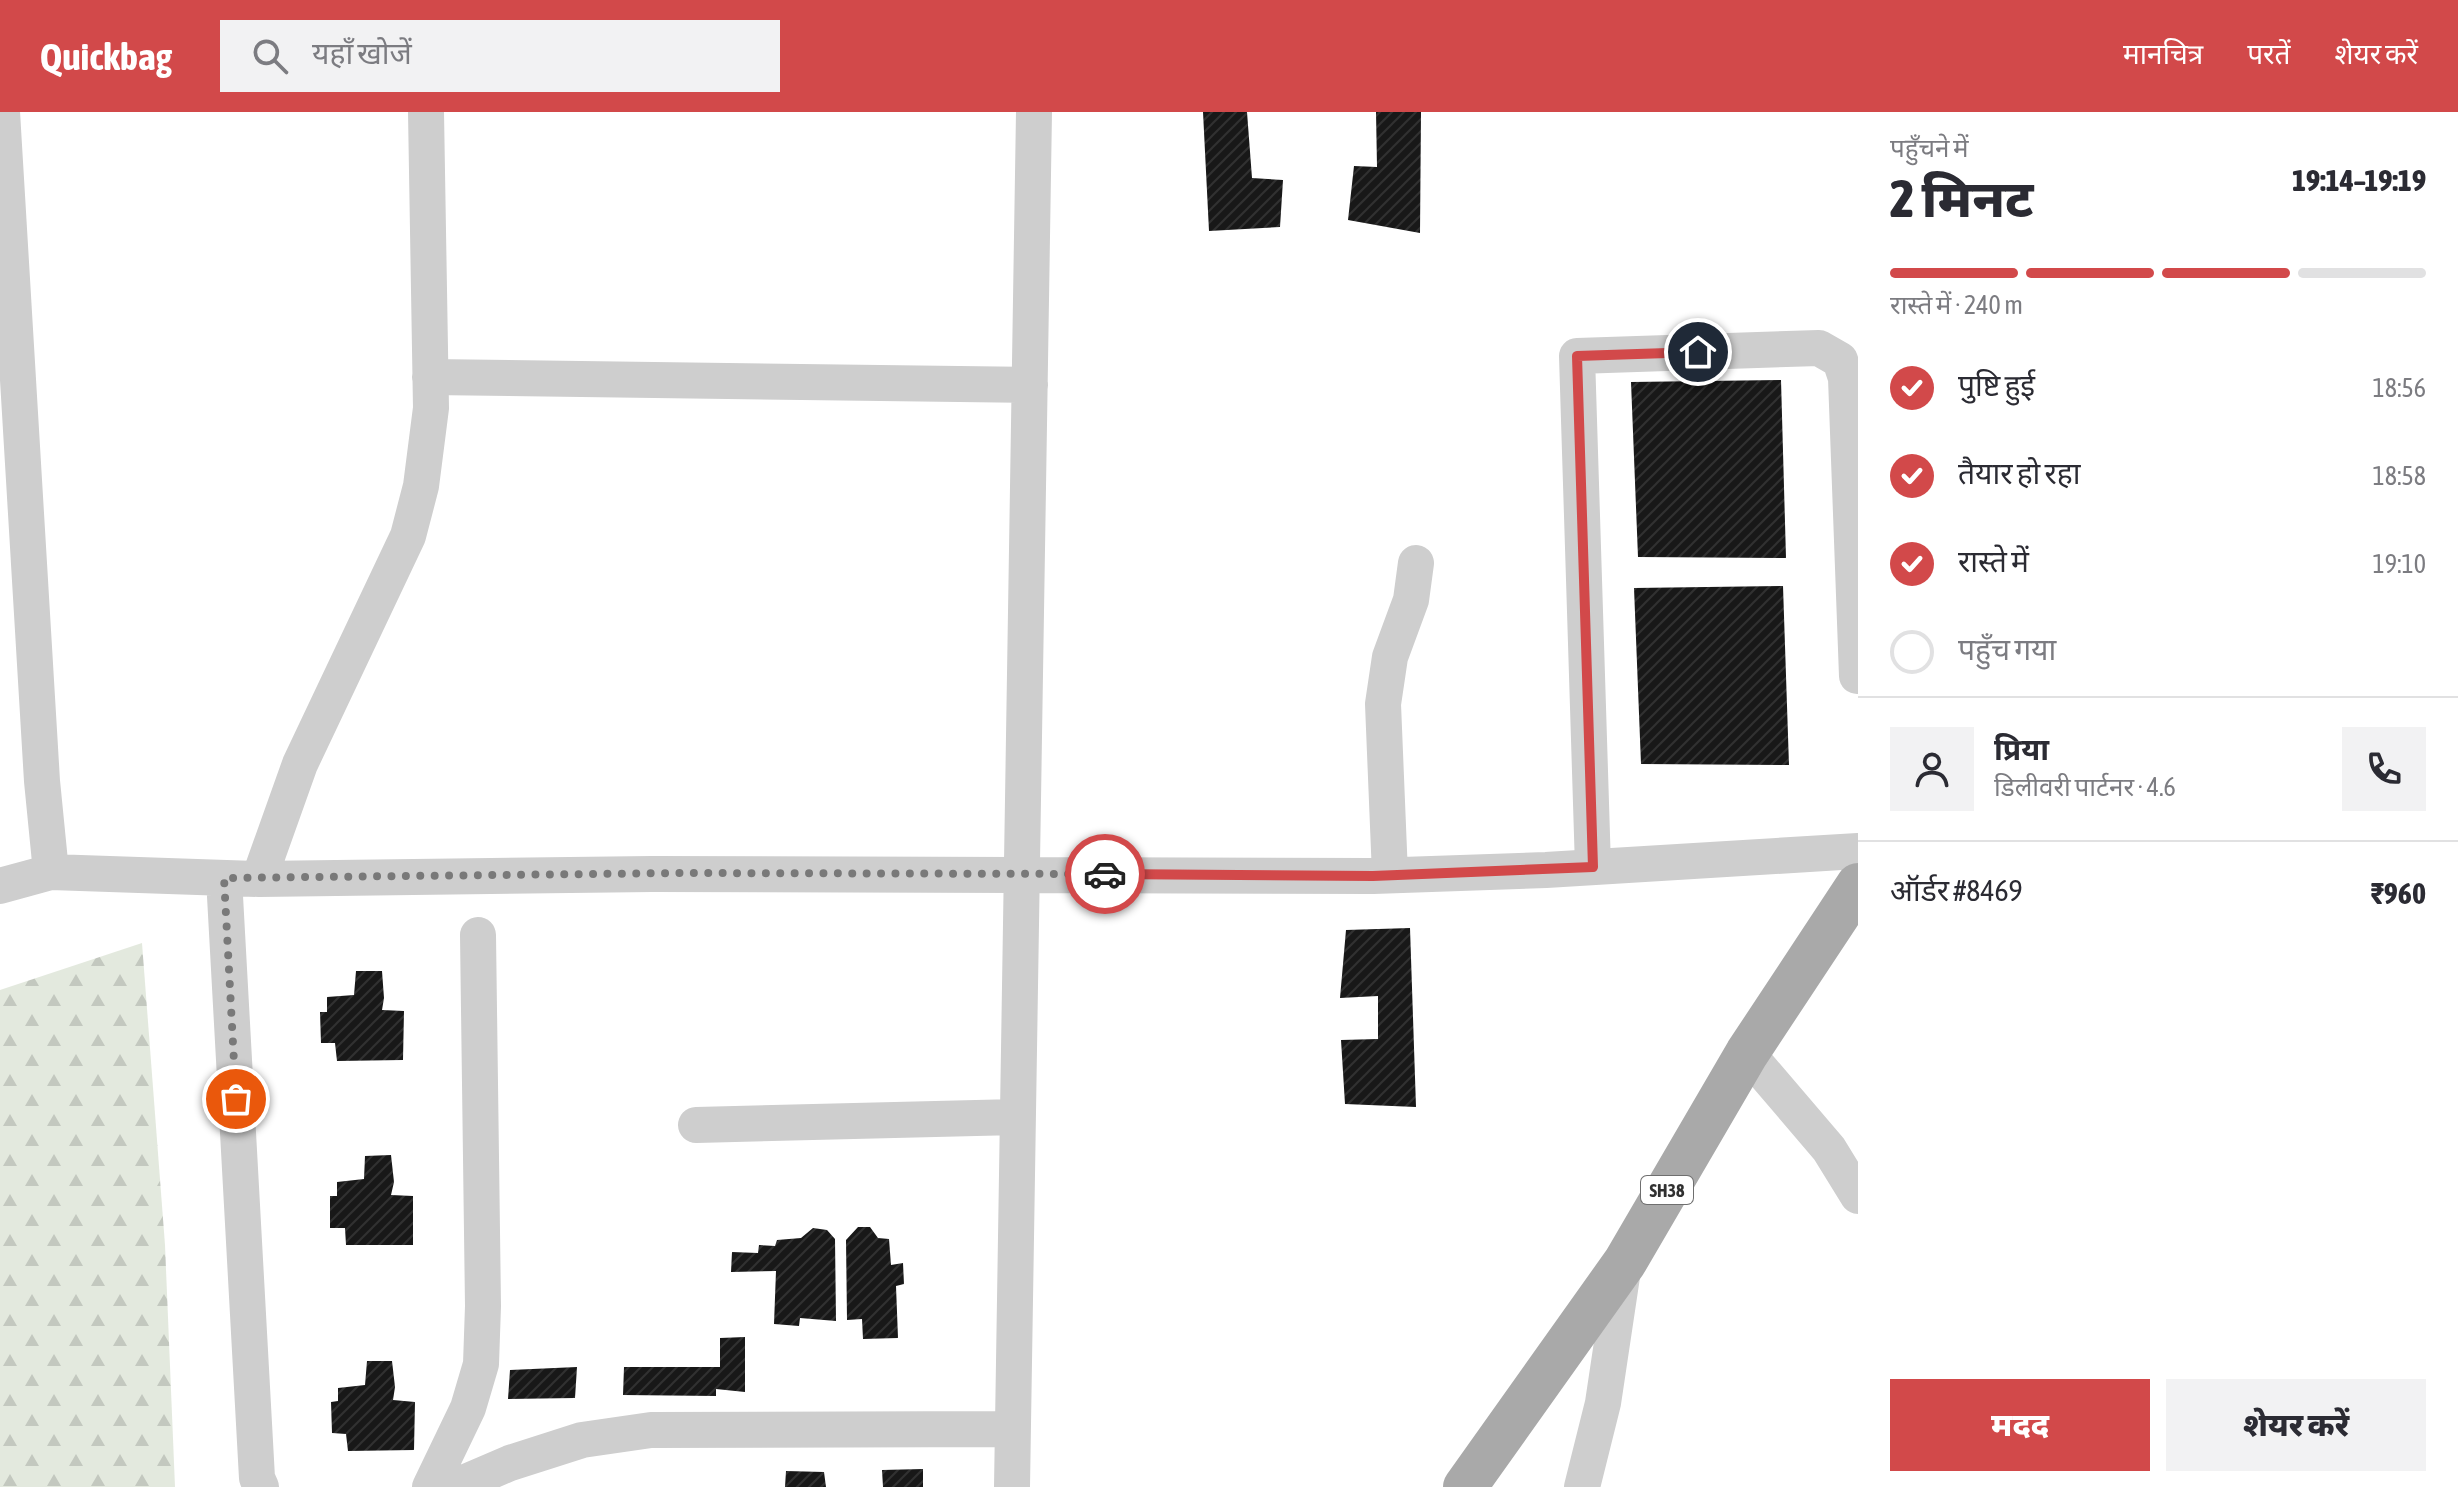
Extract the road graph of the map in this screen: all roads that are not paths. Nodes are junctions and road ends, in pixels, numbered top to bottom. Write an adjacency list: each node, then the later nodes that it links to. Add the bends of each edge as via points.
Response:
1 (2, 112): 10 (street)
2 (426, 112): 4 (street)
3 (1034, 112): 5 (street)
4 (430, 377): 5 (street); 13 (street, via 421,486 408,536)
5 (1030, 385): 11 (street)
6 (1416, 563): 12 (street, via 1383,704)
7 (1857, 676): 9 (street, via 1846,378 1840,360 1819,348 1577,356)
8 (1858, 851): 9 (street)
9 (1593, 867): 12 (street)
10 (51, 872): 13 (street); 15 (street)
11 (1022, 873): 12 (street); 13 (street); 18 (street)
12 (1390, 875)
13 (241, 878): 23 (street)
14 (1858, 885): 17 (main road, SH38)
15 (0, 886)
16 (478, 935): 24 (street, via 481,1364 468,1408)
17 (1747, 1053): 20 (street, via 1829,1149); 21 (main road, SH38)
18 (1017, 1117): 19 (street); 22 (street)
19 (696, 1125)
20 (1858, 1196)
21 (1625, 1262): 27 (main road, SH38); 28 (street, via 1603,1403)
22 (1012, 1429): 25 (street, via 651,1430 582,1440); 26 (street)
23 (261, 1487)
24 (430, 1487)
25 (454, 1487)
26 (1012, 1487)
27 (1465, 1487)
28 (1582, 1487)

